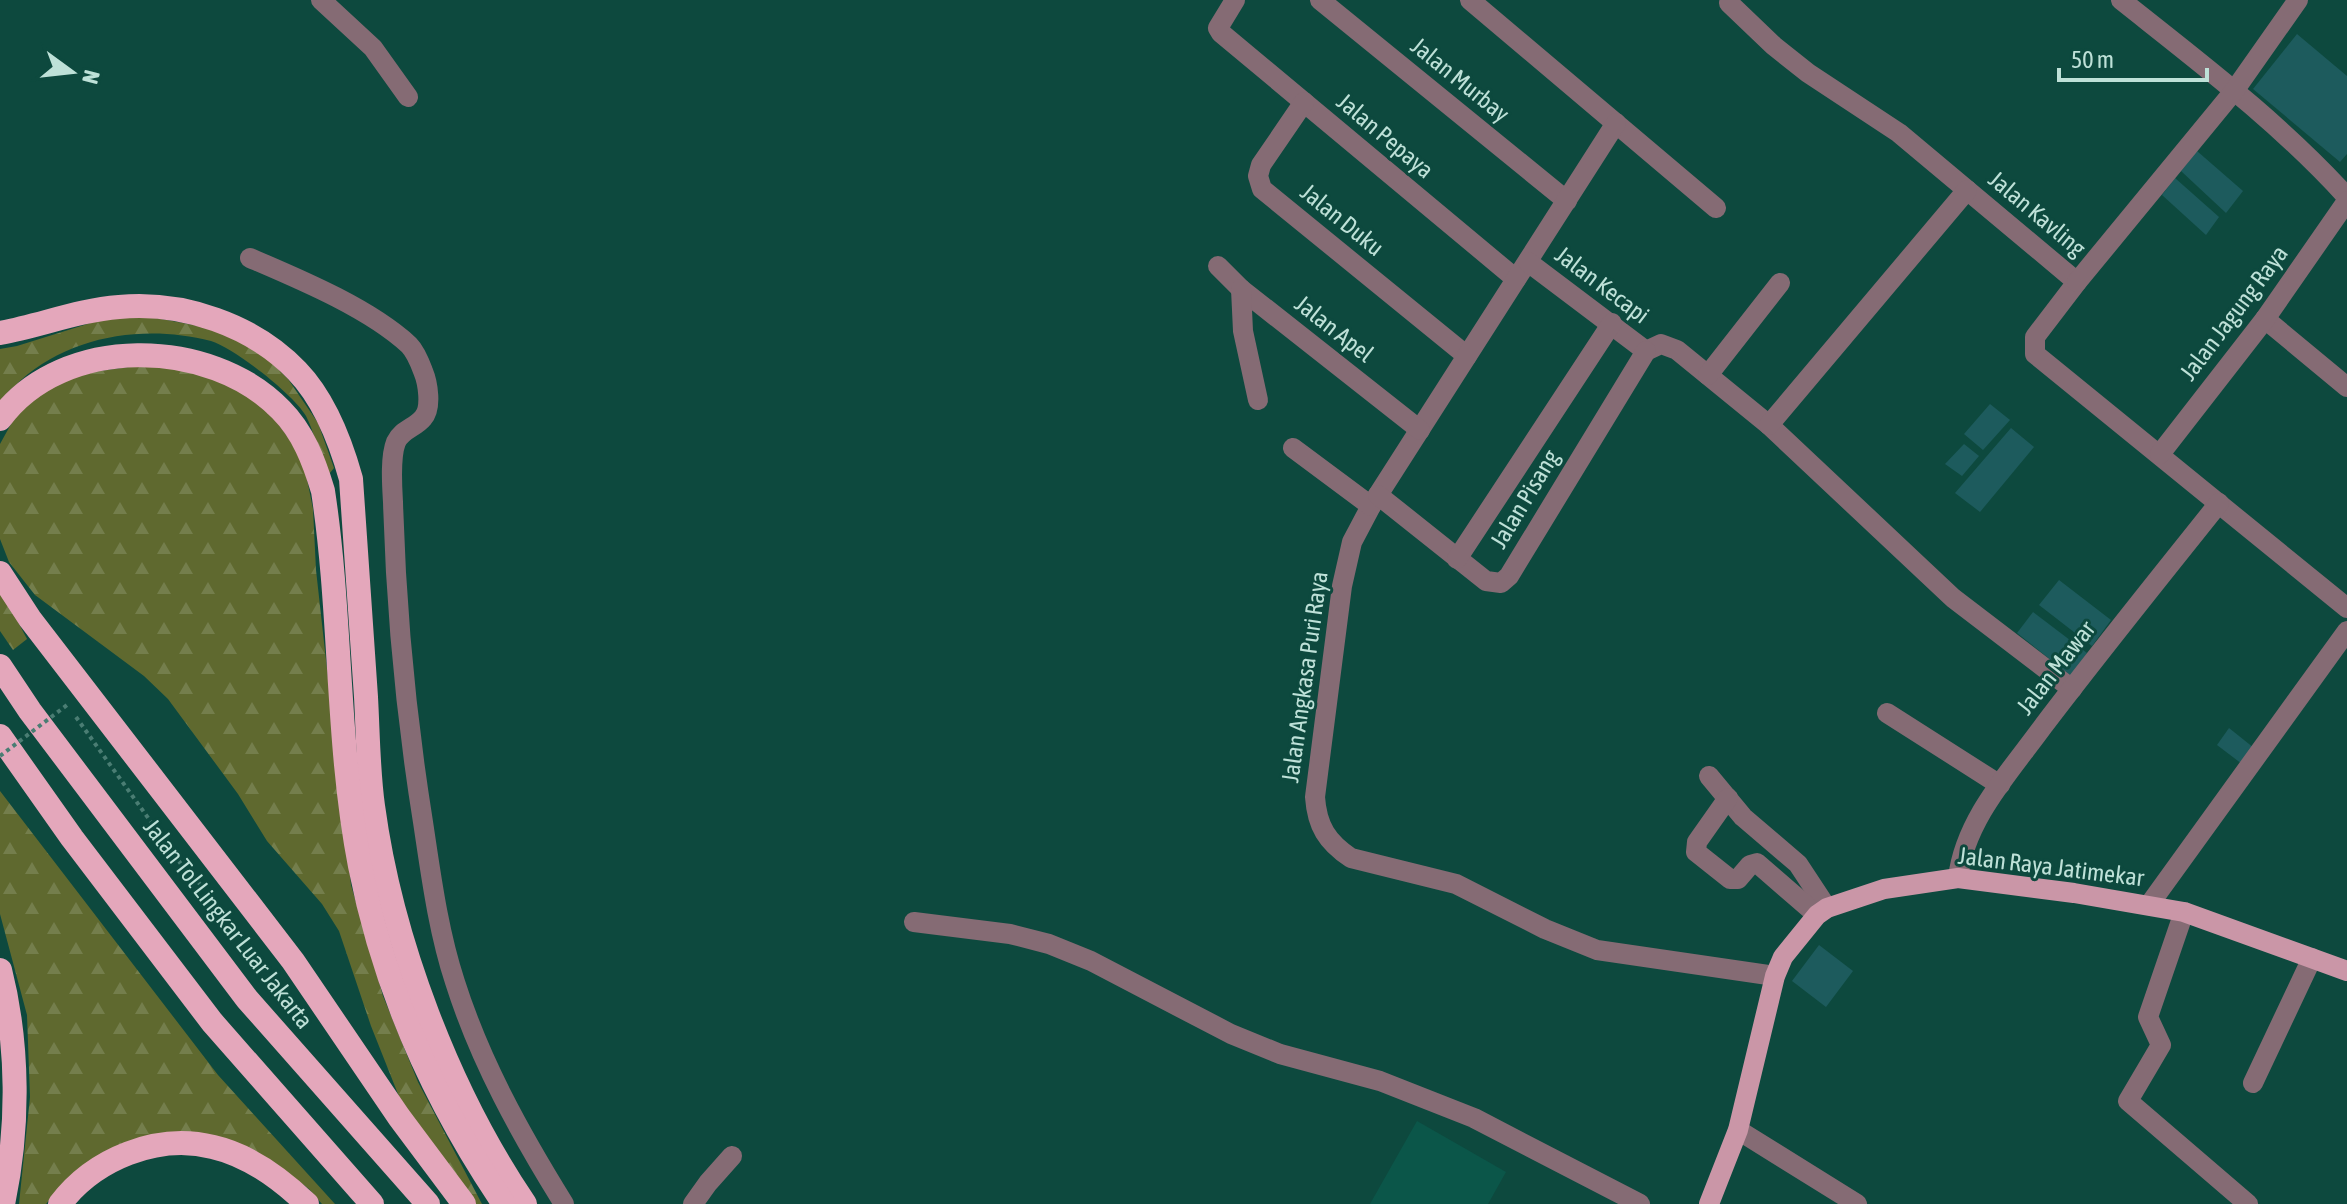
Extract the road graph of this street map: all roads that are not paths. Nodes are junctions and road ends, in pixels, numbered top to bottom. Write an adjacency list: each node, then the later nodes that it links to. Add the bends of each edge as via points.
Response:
1 (321, 0): 9 (street, via 373,48)
2 (1235, 0): 10 (street, Jalan Pepaya, via 1222,18 1221,33)
3 (1320, 0): 14 (street, Jalan Murbay)
4 (1470, 0): 11 (street)
5 (2121, 0): 8 (street, Jalan Jagung Raya)
6 (2298, 0): 8 (street)
7 (1729, 3): 12 (street, Jalan Kavling, via 1808,73 1899,133)
8 (2234, 91): 13 (street, Jalan Jagung Raya, via 2320,167); 19 (street)
9 (408, 97)
10 (1304, 102): 18 (street, Jalan Pepaya); 26 (street, Jalan Duku, via 1261,165 1262,189)
11 (1616, 123): 14 (street, Jalan Angkasa Puri Raya); 15 (street)
12 (1967, 190): 19 (street, Jalan Kavling); 31 (street)
13 (2347, 199): 22 (street, Jalan Jagung Raya)
14 (1567, 201): 18 (street, Jalan Angkasa Puri Raya)
15 (1716, 208)
16 (250, 258): 68 (street, via 365,314 411,347 424,373 427,408 424,418 395,445 393,498 414,763 436,906 454,981 479,1049)
17 (1218, 266): 21 (street, Jalan Apel)
18 (1522, 271): 23 (street, Jalan Kecapi); 26 (street, Jalan Angkasa Puri Raya)
19 (2077, 282): 34 (street, Jalan Kavling, via 2035,337 2035,354)
20 (1780, 283): 27 (street)
21 (1241, 289): 29 (street, via 1243,331); 32 (street, Jalan Apel)
22 (2265, 319): 28 (street); 34 (street, Jalan Jagung Raya)
23 (1612, 323): 25 (street, Jalan Kecapi); 37 (street)
24 (0, 333): 67 (highway, via 118,307 187,311 266,344 299,372 329,418 351,479 373,806 391,899 444,1052 497,1162)
25 (1646, 351): 27 (street, via 1661,344 1677,350); 37 (street, Jalan Pisang, via 1509,576 1501,583 1486,581)
26 (1467, 356): 32 (street, Jalan Angkasa Puri Raya)
27 (1708, 375): 31 (street)
28 (2347, 387)
29 (1258, 400)
30 (0, 419): 66 (highway, via 54,375 108,358 156,355 198,361 242,379 297,429 316,467 326,513 349,782 379,948 416,1048)
31 (1769, 425): 42 (street, via 1953,598)
32 (1420, 430): 35 (street, Jalan Angkasa Puri Raya)
33 (1293, 448): 35 (street, Jalan Pisang)
34 (2160, 454): 36 (street, Jalan Kavling)
35 (1374, 500): 37 (street, Jalan Pisang); 56 (street, Jalan Angkasa Puri Raya, via 1352,542 1342,586 1315,797 1316,817 1337,849 1370,864 1456,884 1597,950)
36 (2219, 503): 39 (street, Jalan Kavling); 42 (street, Jalan Mawar)
37 (1457, 559)
38 (0, 573): 65 (highway, via 293,961)
39 (2347, 608)
40 (2347, 631): 49 (street)
41 (0, 666): 64 (highway, Jalan Tol Lingkar Luar Jakarta, via 247,999)
42 (2072, 689): 46 (street, Jalan Mawar)
43 (1887, 713): 46 (street)
44 (0, 736): 63 (highway, via 212,1022)
45 (1709, 776): 47 (street)
46 (2000, 785): 48 (street, Jalan Mawar, via 1973,826 1960,856)
47 (1728, 798): 50 (street, via 1798,864); 50 (street, via 1697,842 1696,852 1735,880 1757,863)
48 (1958, 878): 49 (main road, Jalan Raya Jatimekar); 50 (main road, Jalan Raya Jatimekar, via 1884,889)
49 (2149, 905): 51 (main road, Jalan Raya Jatimekar)
50 (1822, 912): 56 (main road, via 1783,957)
51 (2184, 912): 53 (main road, Jalan Raya Jatimekar); 73 (street, via 2148,1017 2161,1045 2128,1101)
52 (914, 922): 70 (street, via 1049,944 1231,1034 1280,1054 1380,1081 1474,1118)
53 (2312, 958): 55 (main road, Jalan Raya Jatimekar); 57 (street)
54 (0, 970): 60 (highway, via 8,1000 14,1137)
55 (2347, 971)
56 (1775, 976): 58 (main road)
57 (2253, 1083)
58 (1738, 1130): 71 (main road); 72 (street)
59 (732, 1156): 69 (street)
60 (3, 1204)
61 (60, 1204): 62 (highway, via 105,1163 173,1143 214,1147 237,1157 263,1169)
62 (307, 1204)
63 (372, 1204)
64 (428, 1204)
65 (464, 1204)
66 (504, 1204)
67 (525, 1204)
68 (564, 1204)
69 (693, 1204)
70 (1640, 1204)
71 (1709, 1204)
72 (1857, 1204)
73 (2248, 1204)

